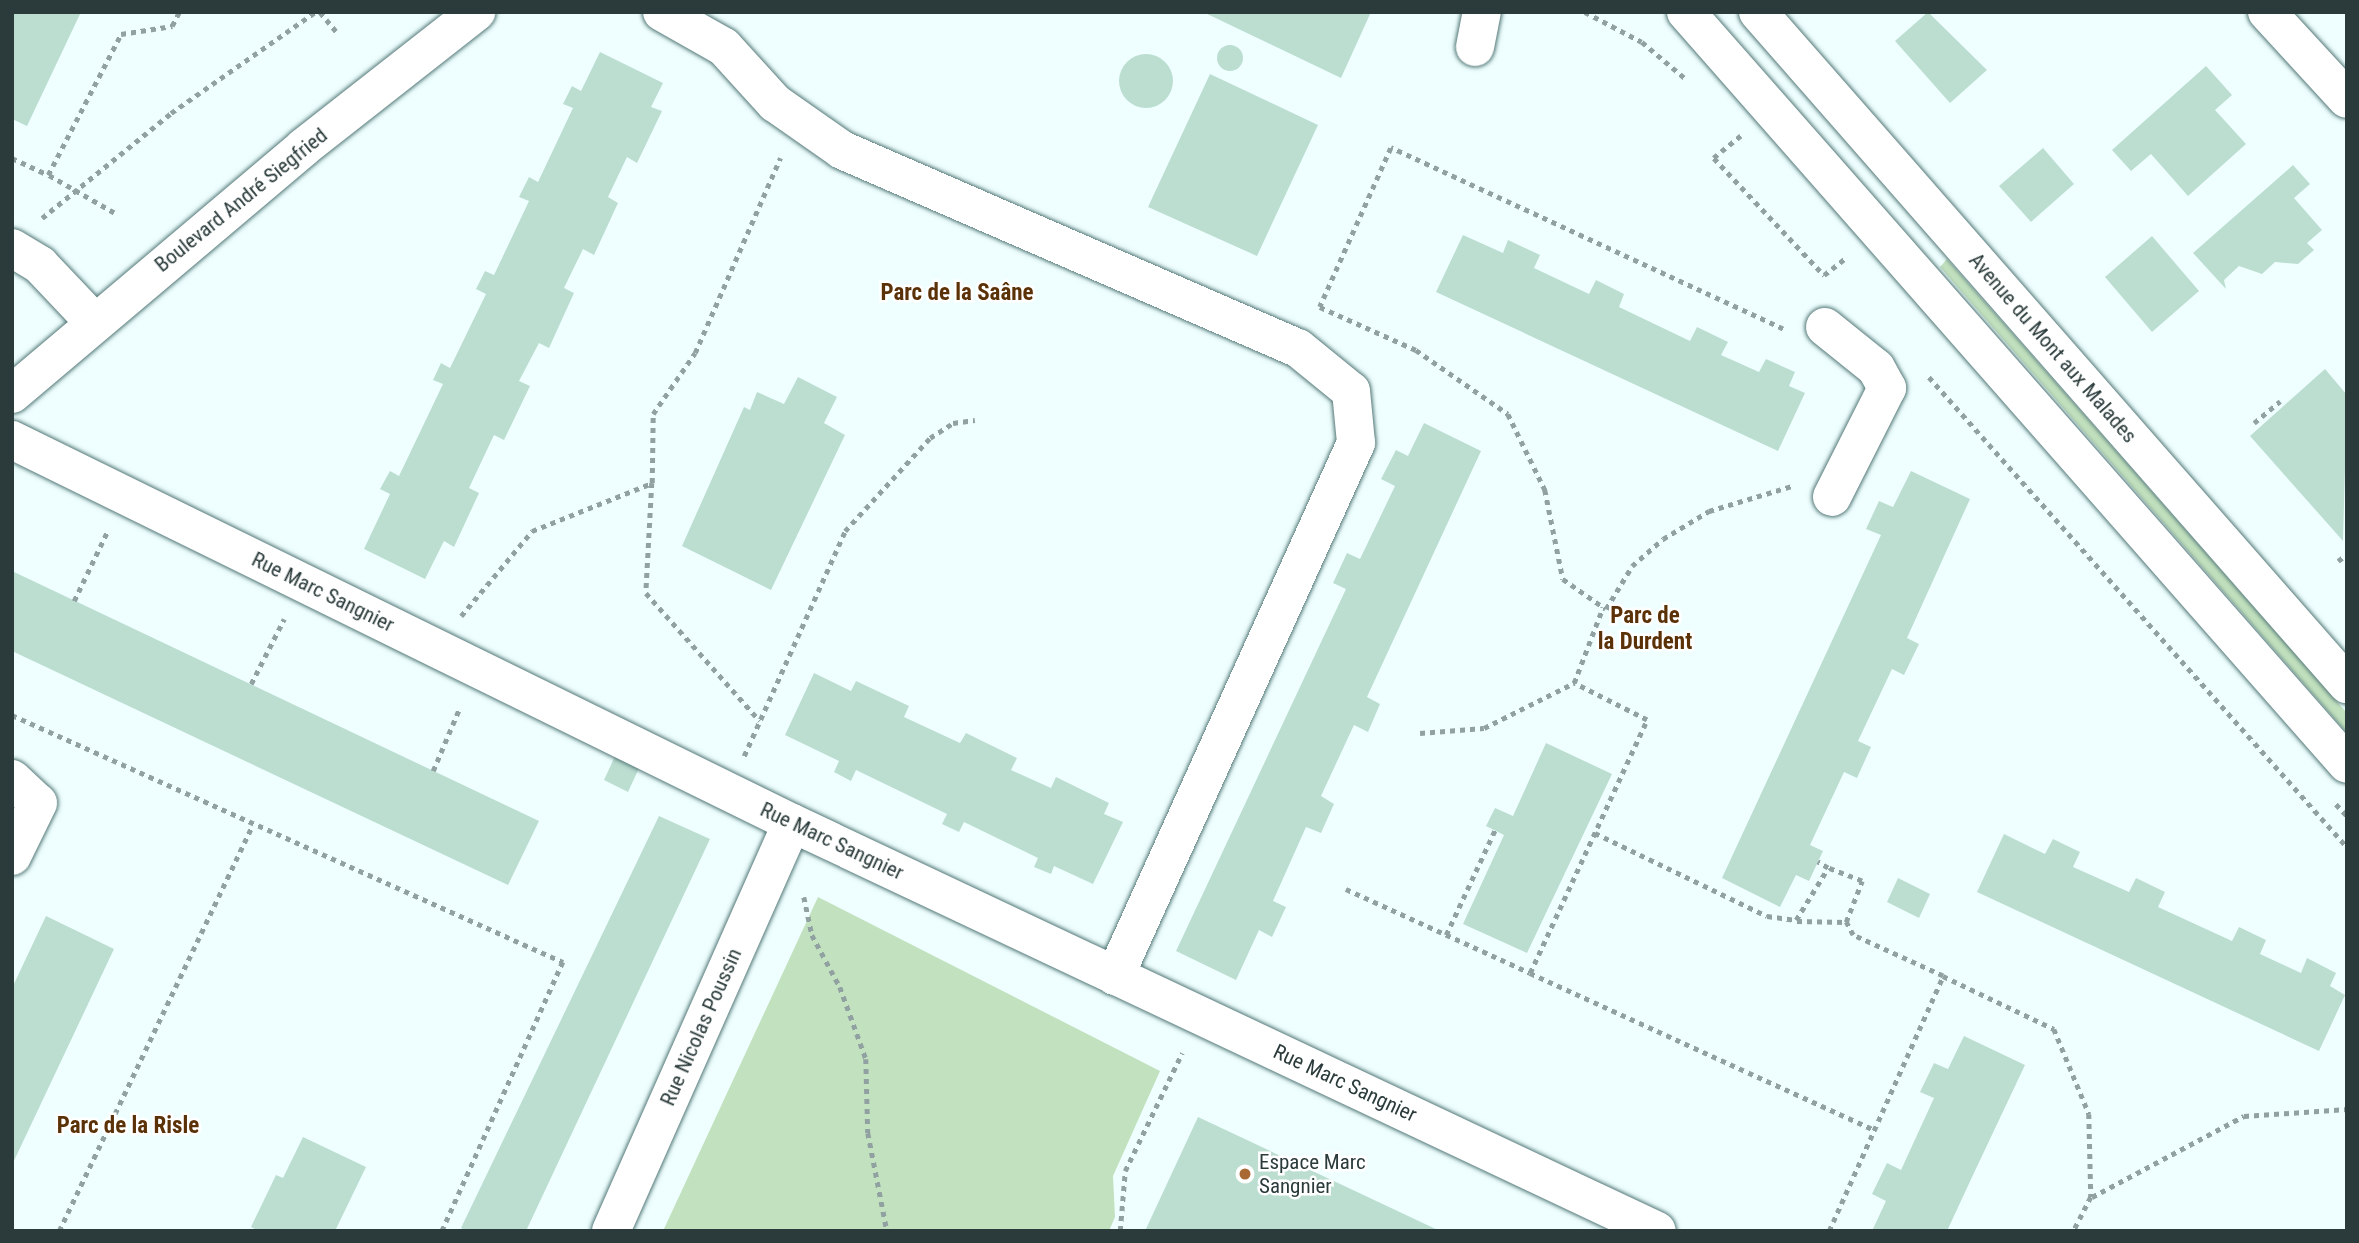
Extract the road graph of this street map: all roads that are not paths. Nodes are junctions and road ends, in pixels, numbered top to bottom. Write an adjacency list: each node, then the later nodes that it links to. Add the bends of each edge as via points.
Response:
1 (476, 12): 8 (street, Boulevard André Siegfried)
2 (663, 12): 18 (street, via 724,47 796,118 842,150 1298,348 1351,391 1356,443)
3 (1758, 12): 13 (street, Avenue du Mont aux Malades)
4 (2267, 12): 6 (street)
5 (1685, 13): 14 (street)
6 (2347, 99)
7 (23, 237): 8 (street, via 40,265)
8 (94, 323): 10 (street, Boulevard André Siegfried)
9 (1834, 334): 12 (street, via 1877,368 1887,388)
10 (12, 394)
11 (12, 440): 16 (street, Rue Marc Sangnier)
12 (1835, 490)
13 (2347, 684)
14 (2347, 764)
15 (12, 779): 17 (street, via 38,803)
16 (792, 823): 18 (street, Rue Marc Sangnier); 19 (street, Rue Nicolas Poussin)
17 (12, 856)
18 (1115, 976): 20 (street, Rue Marc Sangnier)
19 (611, 1231)
20 (1657, 1231)

